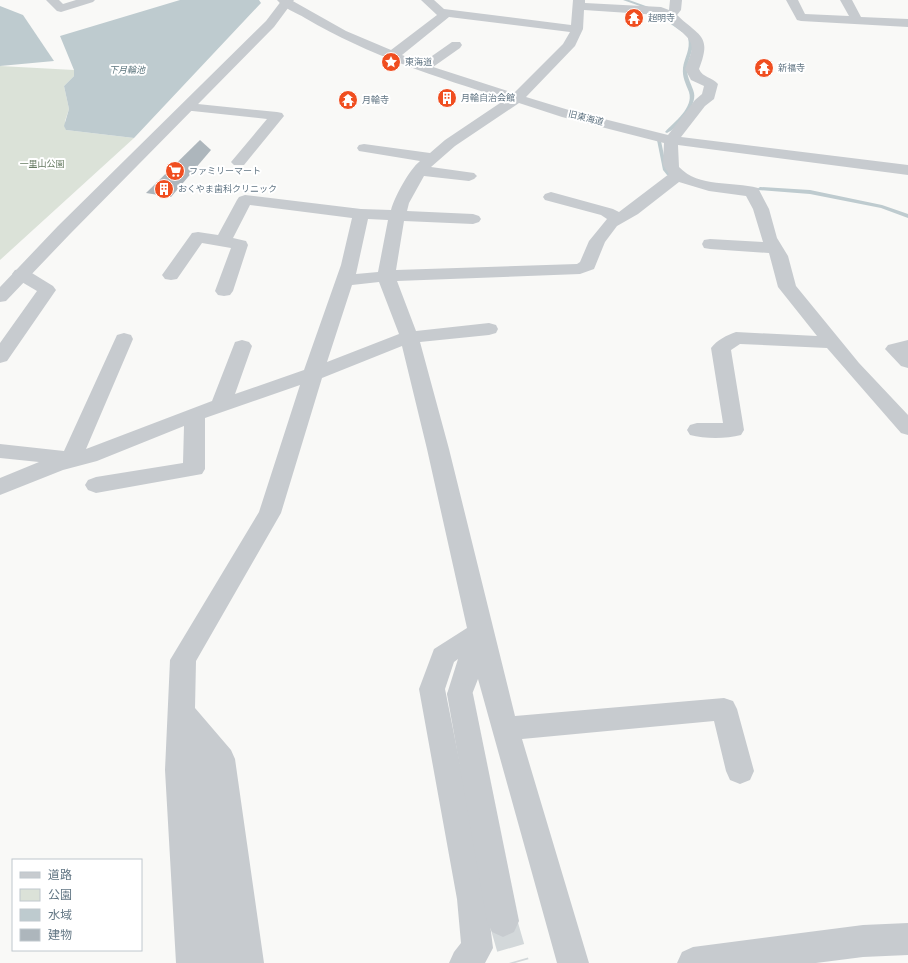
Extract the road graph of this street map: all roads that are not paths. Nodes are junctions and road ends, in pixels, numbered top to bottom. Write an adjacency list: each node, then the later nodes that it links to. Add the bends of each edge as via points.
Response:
1 (52, 0): 2 (street, via 61,8)
2 (89, 0)
3 (305, 0): 8 (street)
4 (427, 0): 10 (street, via 440,12)
5 (676, 0): 11 (street, via 675,10)
6 (792, 0): 12 (street, via 801,17)
7 (846, 0): 12 (street)
8 (288, 2): 16 (street, 旧東海道, via 342,34); 19 (street, via 270,24)
9 (579, 3): 11 (street, via 639,11 661,11); 14 (street)
10 (446, 13): 14 (street); 16 (street)
11 (671, 16): 20 (street, via 695,35 700,43 692,69 696,77 711,84 709,96 700,103)
12 (857, 20): 13 (street)
13 (908, 23)
14 (577, 29): 18 (street, via 569,46)
15 (456, 45): 17 (street)
16 (392, 56): 17 (street, 旧東海道)
17 (424, 68): 18 (street, 旧東海道)
18 (516, 99): 20 (street, 旧東海道); 22 (street, via 450,143)
19 (188, 107): 23 (street, via 277,116); 37 (street)
20 (671, 140): 25 (street, 旧東海道); 27 (street)
21 (364, 148): 22 (street)
22 (434, 158): 24 (street)
23 (239, 162)
24 (420, 171): 26 (street); 31 (street, via 401,203)
25 (907, 172)
26 (469, 176)
27 (674, 177): 32 (street); 36 (street, via 715,189 752,191)
28 (647, 189): 32 (street)
29 (551, 197): 32 (street)
30 (361, 214): 31 (street); 34 (street, via 244,200); 40 (street)
31 (398, 215): 33 (street); 39 (street, via 393,230)
32 (613, 216): 39 (street, via 611,223 597,241 588,265 580,269)
33 (473, 219)
34 (223, 241): 38 (street, via 198,237); 41 (street, via 240,245)
35 (710, 244): 36 (street)
36 (775, 248): 46 (street, via 787,287)
37 (22, 274): 42 (street); 49 (street, via 48,290)
38 (171, 275)
39 (386, 276): 40 (street); 44 (street)
40 (345, 280): 51 (street)
41 (224, 291)
42 (0, 297)
43 (489, 329): 44 (street)
44 (409, 338): 51 (street); 60 (street, via 438,449)
45 (124, 339): 57 (street)
46 (833, 343): 54 (street); 55 (street, via 736,338 721,348 734,430)
47 (242, 346): 52 (street)
48 (908, 346): 50 (street, via 895,349)
49 (0, 356)
50 (908, 362)
51 (312, 374): 52 (street); 61 (street, via 270,513 183,660)
52 (221, 404): 53 (street)
53 (195, 414): 57 (street, via 89,456); 58 (street, via 194,469)
54 (908, 428)
55 (697, 430)
56 (0, 451): 57 (street)
57 (71, 459): 59 (street)
58 (96, 485)
59 (0, 488)
60 (480, 632): 62 (street); 64 (street, via 460,694); 68 (street, via 444,656 432,689 472,899 477,948)
61 (182, 711): 66 (street, via 179,770); 67 (street, via 221,759)
62 (506, 729): 63 (street, via 724,709); 69 (street)
63 (740, 771)
64 (503, 920)
65 (908, 939): 70 (street, via 863,941)
66 (204, 962)
67 (248, 963)
68 (465, 963)
69 (573, 963)
70 (692, 963)

